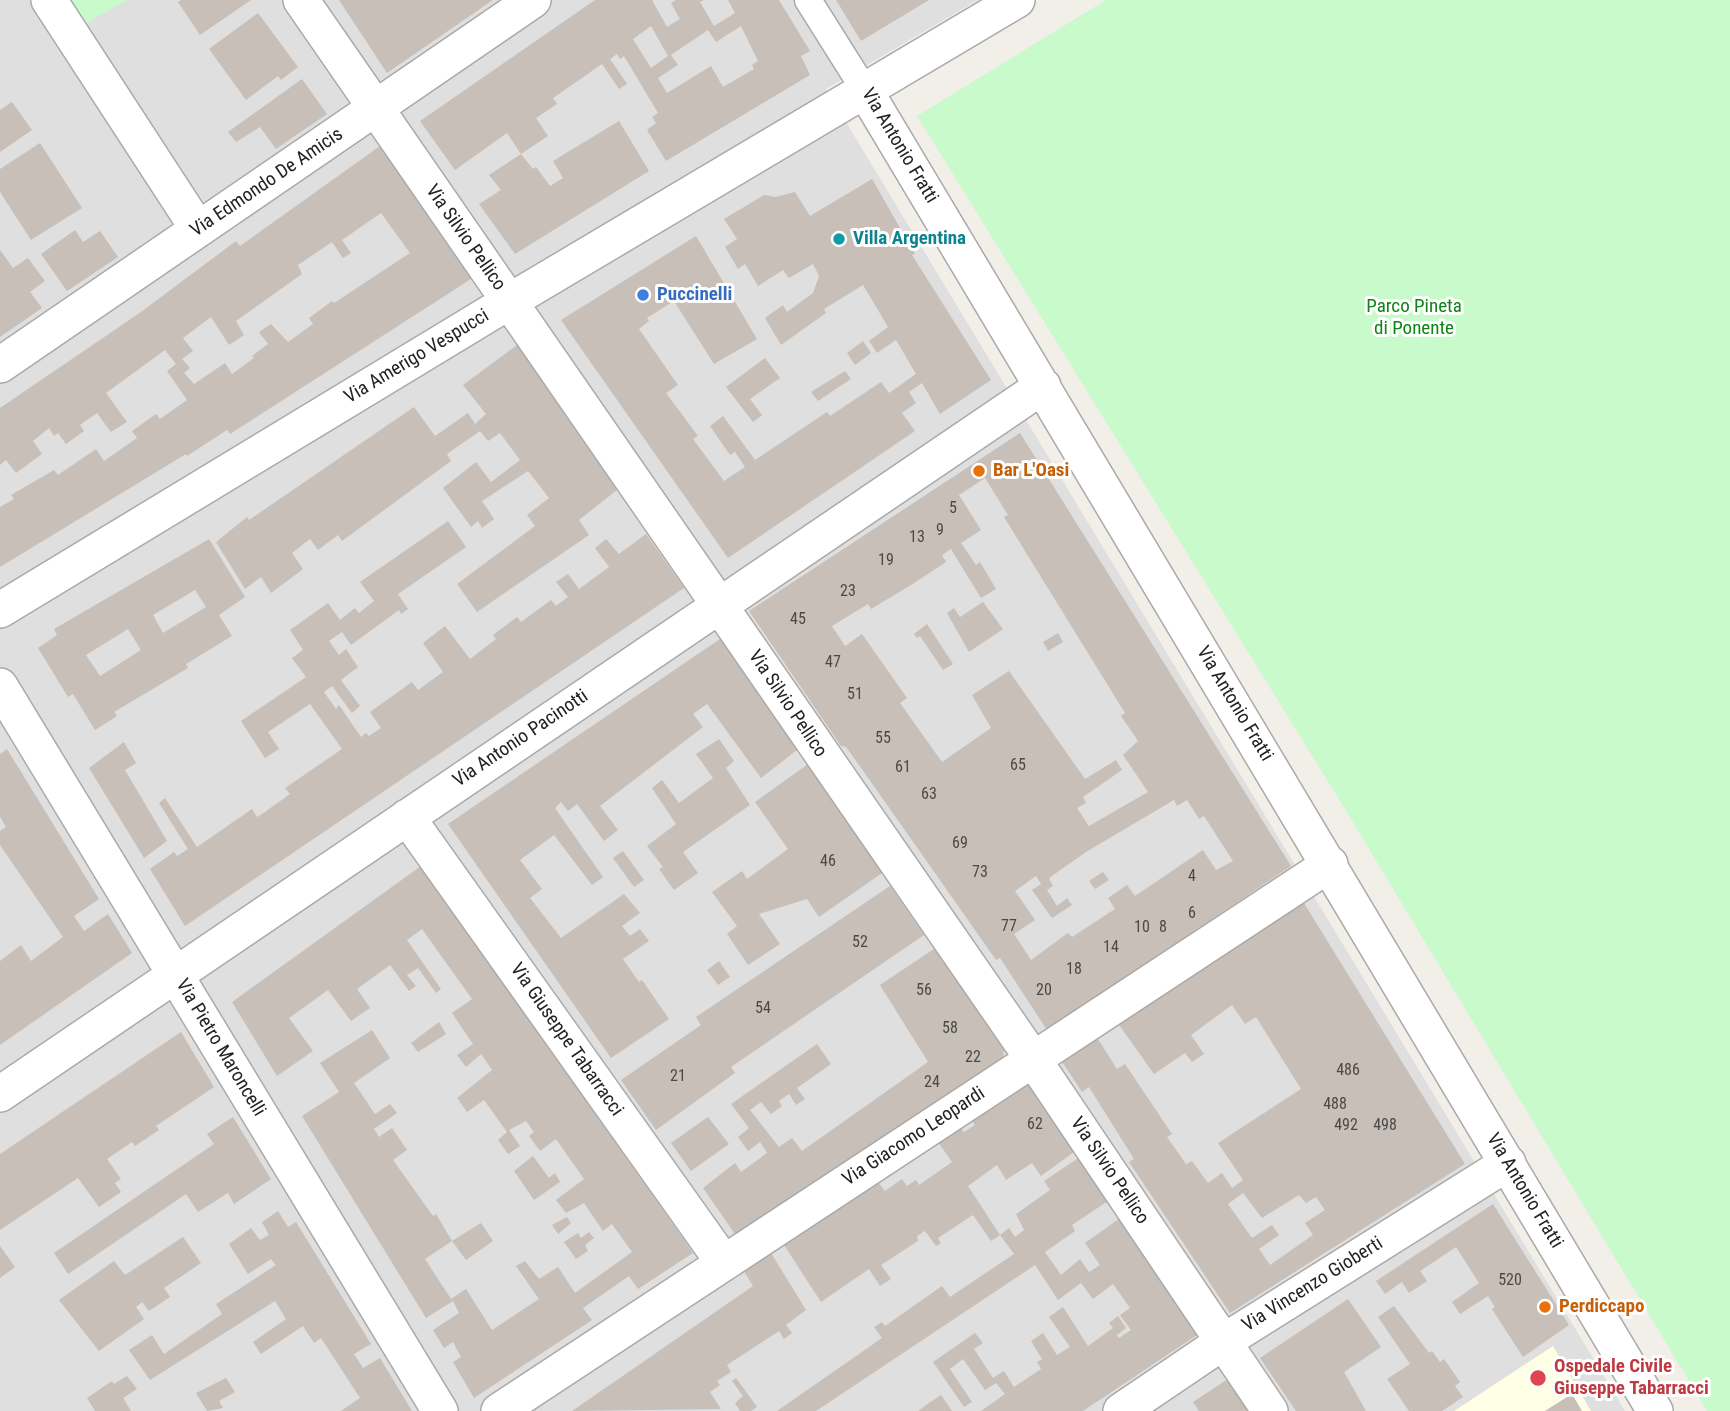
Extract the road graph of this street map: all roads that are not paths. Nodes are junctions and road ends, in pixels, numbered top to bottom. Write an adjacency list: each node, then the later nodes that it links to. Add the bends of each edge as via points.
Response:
1 (49, 0): 8 (street)
2 (302, 0): 7 (street, Via Silvio Pellico)
3 (533, 0): 7 (street, Via Edmondo De Amicis)
4 (808, 0): 6 (street, Via Antonio Fratti)
5 (1017, 0): 6 (street, Via Amerigo Vespucci)
6 (864, 89): 9 (street, Via Amerigo Vespucci); 11 (street, Via Antonio Fratti)
7 (375, 109): 8 (street, Via Edmondo De Amicis); 9 (street, Via Silvio Pellico)
8 (198, 229): 10 (street, Via Edmondo De Amicis)
9 (510, 301): 12 (street, Via Silvio Pellico); 13 (street, Via Amerigo Vespucci)
10 (0, 365)
11 (1043, 386): 12 (street, Via Antonio Pacinotti); 16 (street, Via Antonio Fratti)
12 (719, 604): 15 (street, Via Antonio Pacinotti); 18 (street, Via Silvio Pellico)
13 (0, 610)
14 (0, 686): 17 (street, Via Pietro Maroncelli)
15 (407, 817): 17 (street, Via Antonio Pacinotti); 21 (street, Via Giuseppe Tabarracci)
16 (1330, 864): 18 (street, Via Giacomo Leopardi); 20 (street, Via Antonio Fratti)
17 (176, 975): 19 (street, Via Antonio Pacinotti); 23 (street, Via Pietro Maroncelli)
18 (1033, 1059): 21 (street, Via Giacomo Leopardi); 22 (street, Via Silvio Pellico)
19 (0, 1094)
20 (1507, 1163): 22 (street, Via Vincenzo Gioberti); 27 (street, Via Antonio Fratti)
21 (724, 1263): 24 (street, Via Giacomo Leopardi)
22 (1223, 1342): 25 (street, Via Vincenzo Gioberti); 26 (street, Via Silvio Pellico)
23 (440, 1411)
24 (499, 1411)
25 (1121, 1411)
26 (1270, 1411)
27 (1655, 1411)

